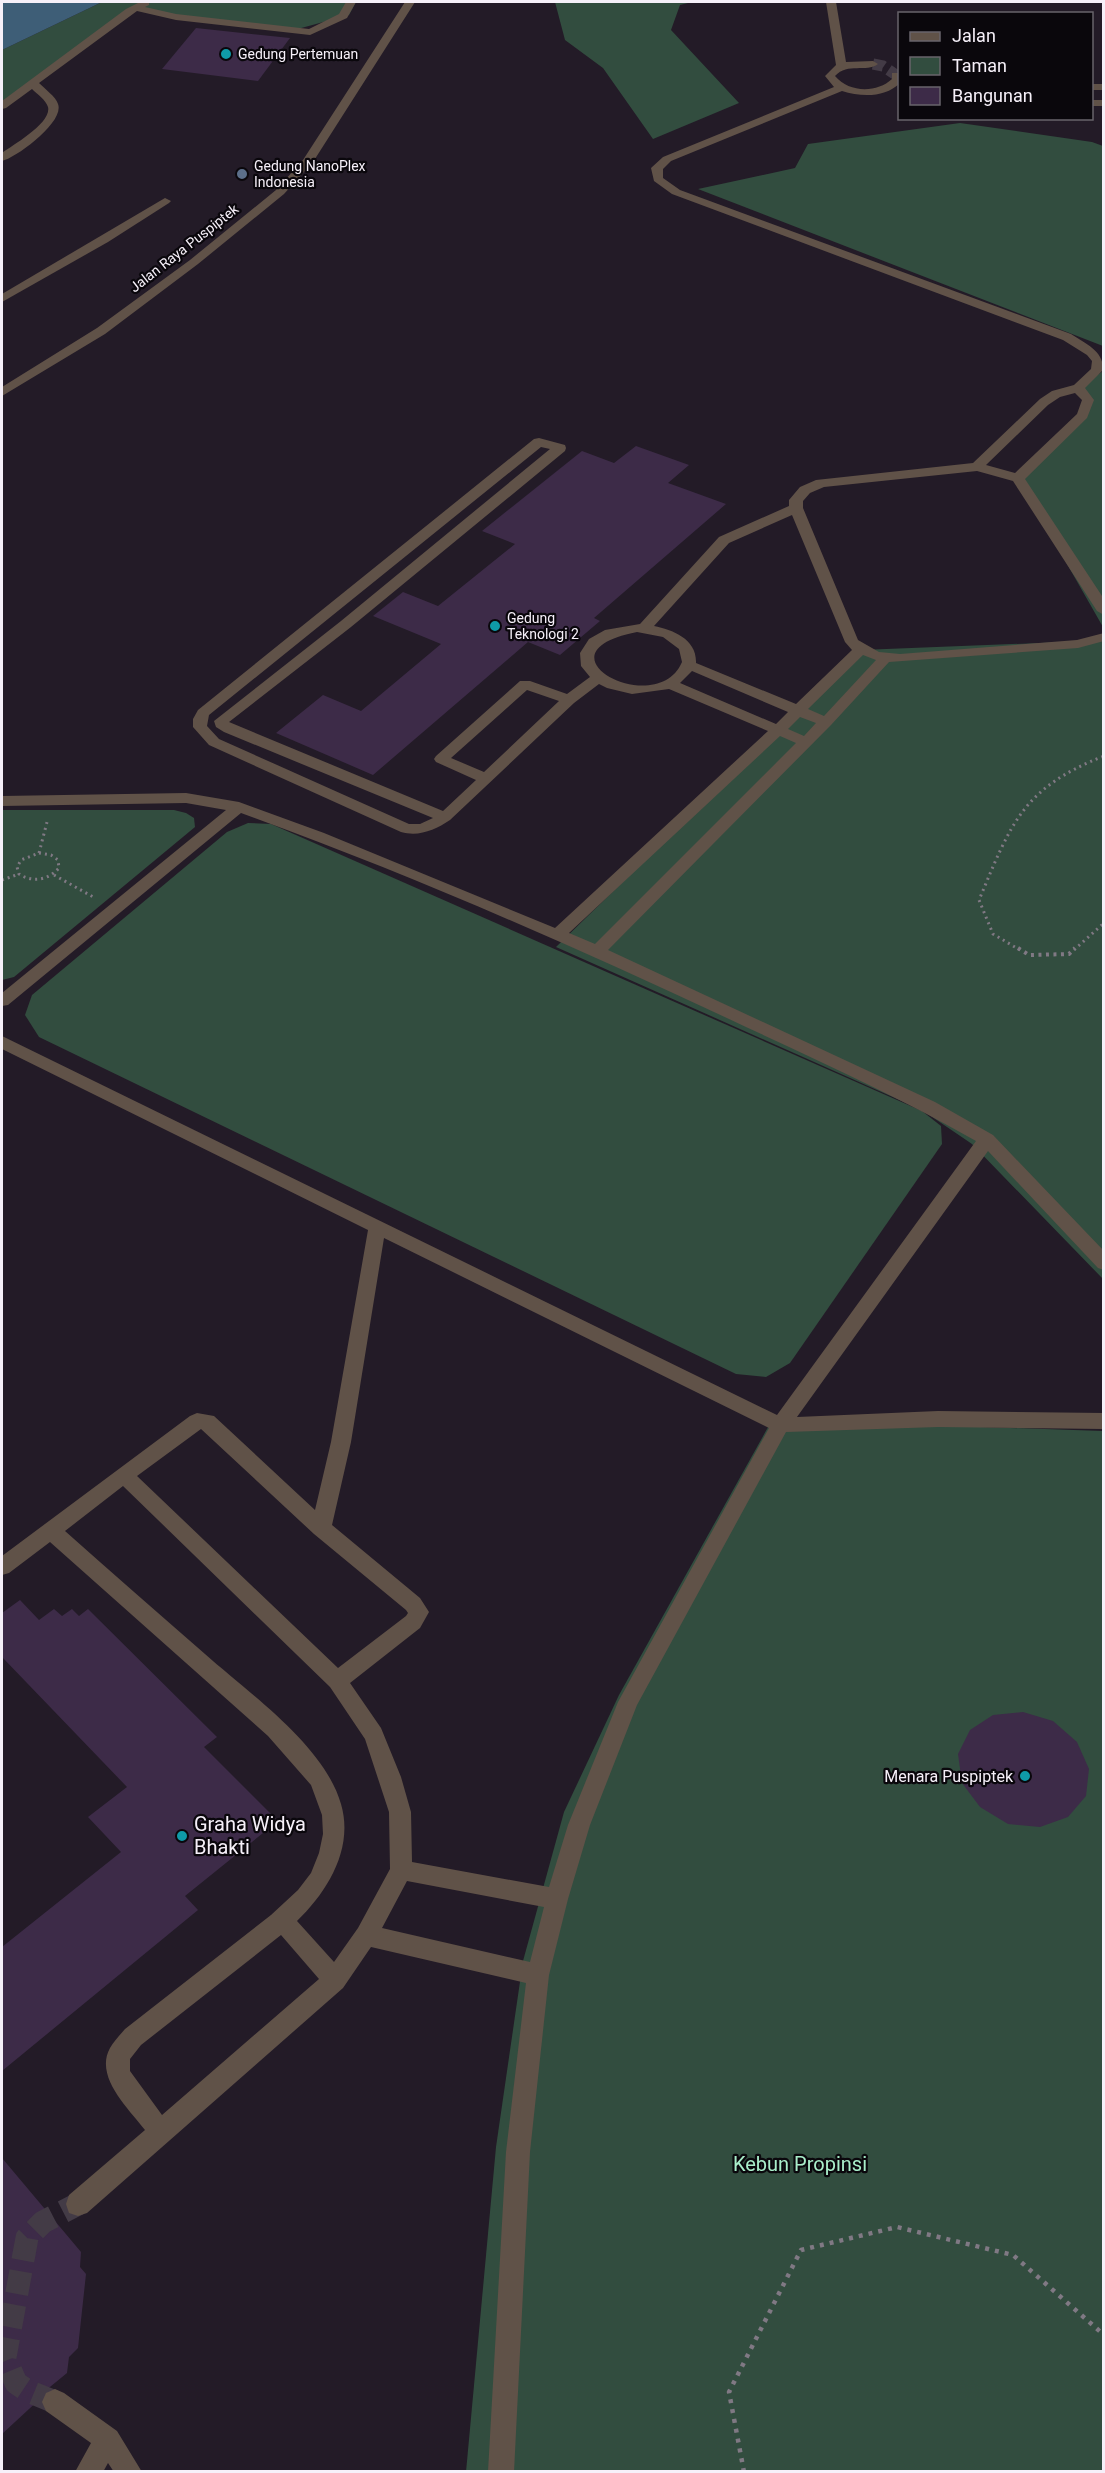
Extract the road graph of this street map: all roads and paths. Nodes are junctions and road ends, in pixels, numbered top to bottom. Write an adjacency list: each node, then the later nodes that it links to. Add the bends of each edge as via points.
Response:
1 (149, 2): 5 (street)
2 (351, 2): 5 (street, via 343,16 310,32 176,17)
3 (410, 2): 16 (street, Jalan Raya Puspiptek, via 308,162 280,192 101,331)
4 (831, 2): 7 (street)
5 (135, 8): 9 (street)
6 (873, 64): 7 (street)
7 (841, 66): 10 (street, via 830,76)
8 (897, 82): 10 (street, via 870,92)
9 (33, 83): 11 (street); 12 (street, via 53,104 54,114 46,126)
10 (841, 88): 15 (street, via 667,159 657,168 658,179 676,192 1067,337 1098,361 1097,370)
11 (2, 106)
12 (2, 158)
13 (165, 201): 14 (street)
14 (2, 299)
15 (1078, 388): 17 (street, via 1051,397); 20 (street, via 1088,400 1083,414)
16 (2, 392)
17 (977, 467): 20 (street); 22 (street, via 821,483 801,494)
18 (507, 468): 19 (street); 19 (street, via 538,442 560,448); 21 (street)
19 (527, 476): 23 (street)
20 (1018, 478): 28 (street)
21 (458, 507): 23 (street); 24 (street)
22 (796, 508): 31 (street, via 724,540); 33 (street, via 852,642)
23 (479, 515): 25 (street)
24 (411, 544): 25 (street); 26 (street)
25 (433, 552): 27 (street)
26 (373, 575): 27 (street); 29 (street)
27 (394, 585): 30 (street)
28 (1104, 612)
29 (323, 614): 30 (street); 43 (street, via 203,713 200,727)
30 (346, 624): 41 (street, via 223,717 221,724)
31 (644, 628): 35 (street, via 677,639 686,647); 36 (street, via 609,632 591,645 586,662)
32 (1104, 637): 34 (street, via 1078,644)
33 (860, 650): 34 (street); 39 (street)
34 (885, 658): 40 (street)
35 (690, 665): 37 (street); 39 (street)
36 (597, 678): 37 (street, via 624,689); 38 (street)
37 (670, 684): 42 (street)
38 (569, 700): 46 (street); 46 (street, via 525,684 441,759)
39 (798, 711): 40 (street); 42 (street)
40 (826, 722): 44 (street)
41 (229, 729): 43 (street); 50 (street)
42 (778, 730): 44 (street); 57 (street)
43 (214, 742): 50 (street, via 406,829 430,826)
44 (806, 742): 58 (street)
45 (1104, 756): 56 (path, via 1066,770 1037,792 1012,824 979,900 993,934 1029,955 1069,954)
46 (485, 778): 50 (street)
47 (53, 799): 48 (street); 49 (street, via 186,798); 51 (path)
48 (2, 801)
49 (239, 807): 55 (street); 57 (street)
50 (445, 817)
51 (39, 853): 52 (path, via 21,860); 53 (path, via 58,860 59,868)
52 (18, 874): 53 (path, via 34,881); 54 (path)
53 (54, 875): 55 (path)
54 (2, 880)
55 (116, 909): 59 (street)
56 (1104, 922)
57 (558, 935): 58 (street)
58 (597, 951): 61 (street, via 929,1106)
59 (2, 1001)
60 (2, 1042): 62 (street)
61 (987, 1138): 63 (street); 65 (street)
62 (377, 1227): 65 (street); 67 (street, via 341,1442)
63 (1104, 1263)
64 (1104, 1421): 65 (street, via 938,1419)
65 (780, 1425): 72 (street, via 628,1702 579,1825)
66 (124, 1475): 67 (street, via 197,1421 207,1421); 68 (street); 70 (street)
67 (321, 1528): 70 (street, via 419,1612 413,1622)
68 (51, 1530): 69 (street); 73 (street, via 275,1729 324,1786 333,1814 328,1862 312,1888)
69 (2, 1567)
70 (337, 1681): 71 (street, via 374,1735 390,1777 400,1812)
71 (401, 1870): 72 (street); 74 (street)
72 (557, 1899): 75 (street)
73 (282, 1920): 76 (street); 77 (street, via 133,2037 119,2055 118,2074)
74 (366, 1935): 75 (street); 76 (street)
75 (538, 1975): 84 (street, via 518,2152)
76 (335, 1980): 77 (street)
77 (160, 2132): 78 (street)
78 (78, 2204)
79 (1104, 2335): 85 (path, via 1013,2255 897,2227 801,2250 729,2392)
80 (55, 2402): 81 (street)
81 (108, 2440): 82 (street); 83 (street)
82 (88, 2472)
83 (129, 2472)
84 (501, 2472)
85 (744, 2472)

